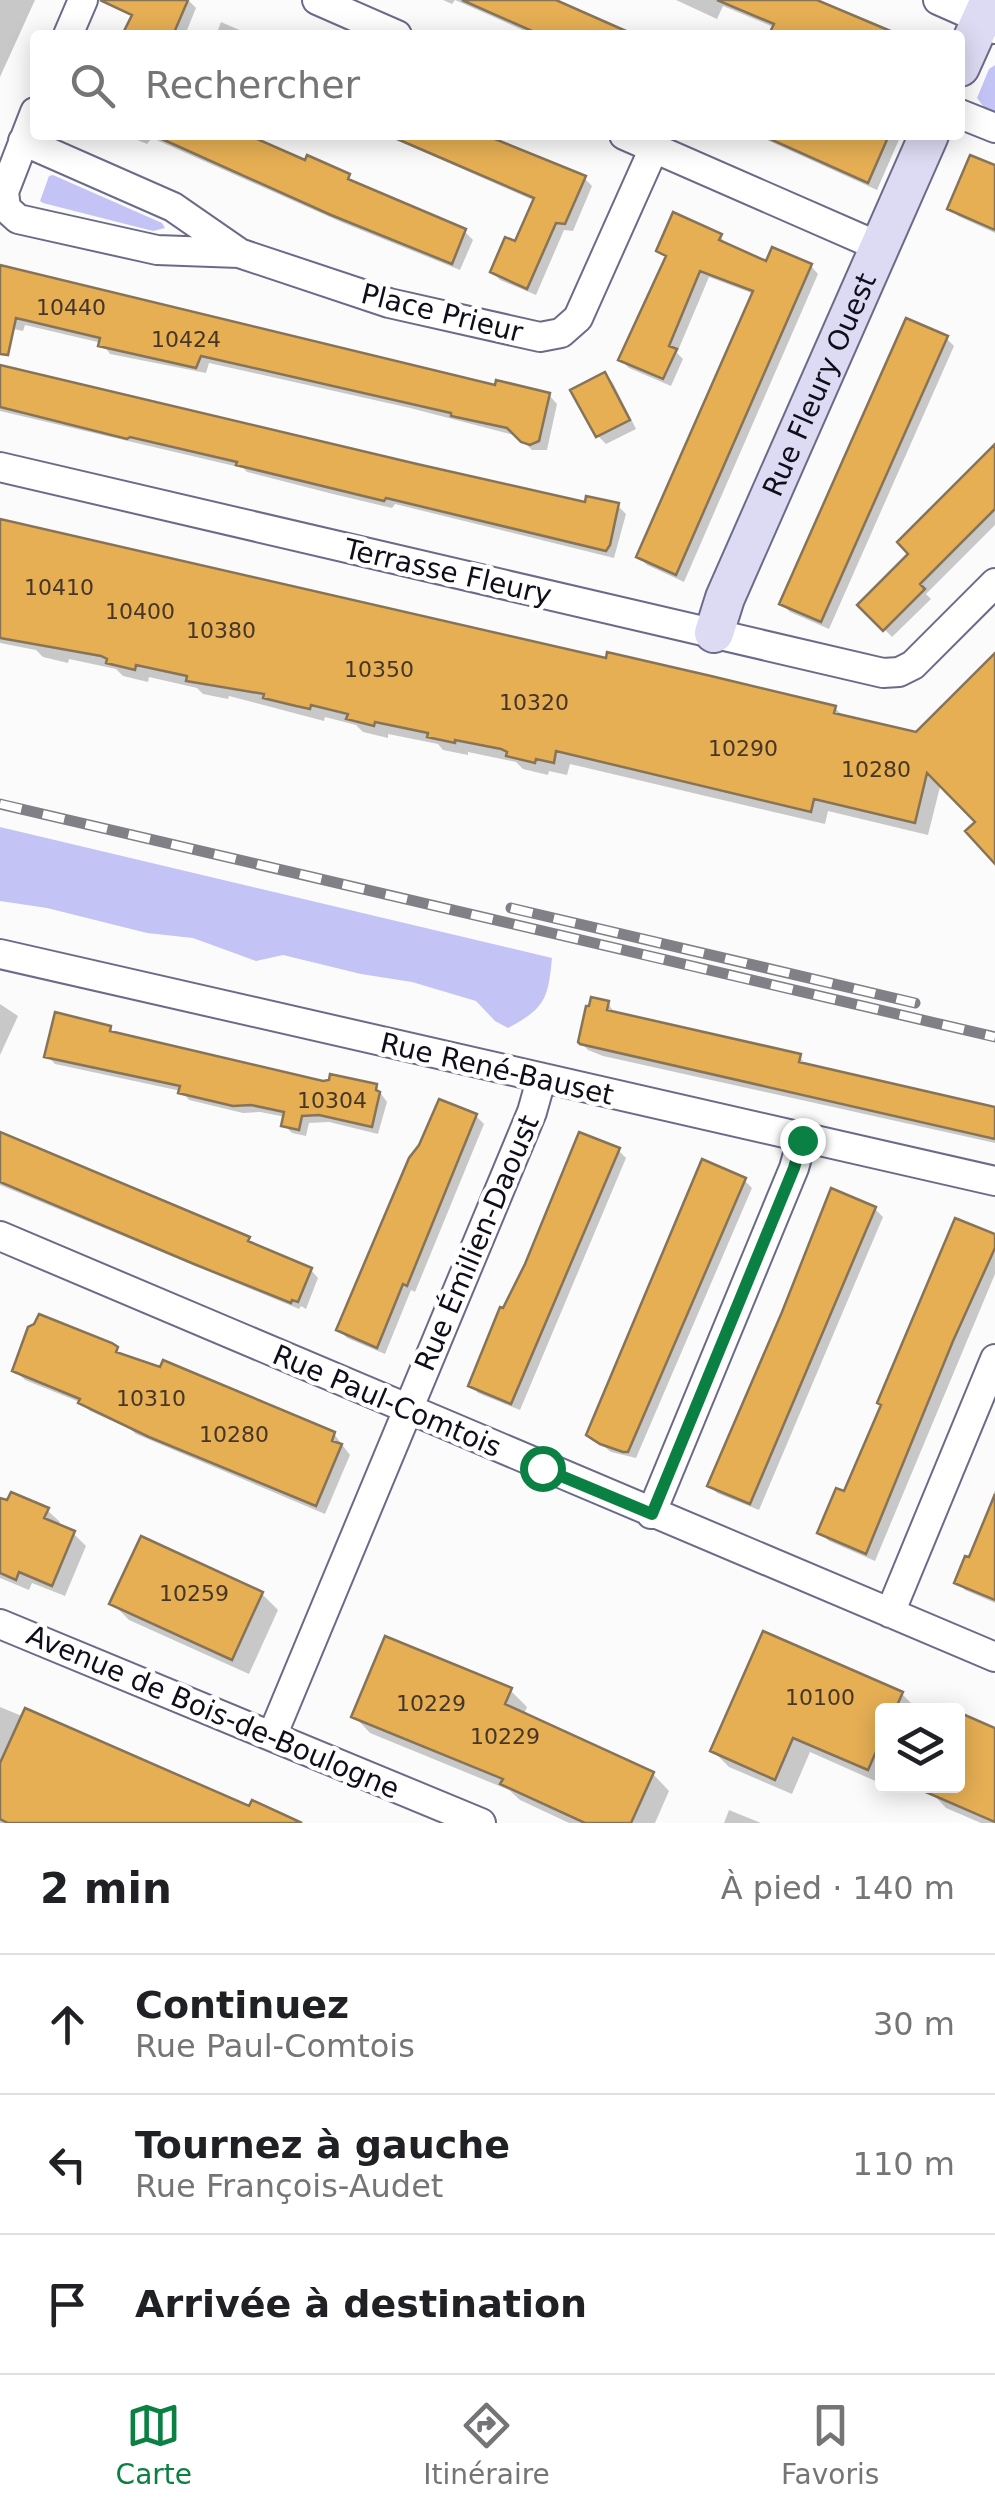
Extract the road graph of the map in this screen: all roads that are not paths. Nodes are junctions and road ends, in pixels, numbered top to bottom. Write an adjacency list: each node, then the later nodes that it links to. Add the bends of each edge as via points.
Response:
1 (83, 0): 5 (street)
2 (317, 0): 6 (street)
3 (938, 0): 4 (street)
4 (990, 17): 7 (street)
5 (70, 30)
6 (385, 30)
7 (965, 59)
8 (965, 116): 10 (street)
9 (30, 125): 13 (street, Place Prieur)
10 (995, 128)
11 (636, 140): 14 (street)
12 (927, 140): 15 (street, Rue Fleury Ouest)
13 (24, 141): 16 (street, Place Prieur, via 173,207); 16 (street, Place Prieur, via 3,198 18,219 157,250)
14 (654, 148): 15 (street); 16 (street, Place Prieur, via 582,312 554,336 532,337 390,303)
15 (880, 247): 19 (street, Rue Fleury Ouest)
16 (239, 253)
17 (0, 467): 19 (street, Terrasse Fleury)
18 (995, 584): 19 (street, Terrasse Fleury, via 913,665 895,673)
19 (714, 634)
20 (0, 954): 21 (street, Rue René-Bauset)
21 (541, 1080): 22 (street, Rue René-Bauset); 26 (street, Rue Émilien-Daoust)
22 (802, 1140): 23 (street, Rue René-Bauset); 27 (street)
23 (995, 1181)
24 (0, 1236): 26 (street, Rue Paul-Comtois)
25 (995, 1359): 28 (street)
26 (408, 1410): 27 (street, Rue Paul-Comtois); 31 (street, Rue Émilien-Daoust)
27 (652, 1514): 28 (street, Rue Paul-Comtois)
28 (890, 1613): 30 (street, Rue Paul-Comtois)
29 (0, 1624): 31 (street, Avenue de Bois-de-Boulogne)
30 (995, 1657)
31 (272, 1736): 32 (street, Avenue de Bois-de-Boulogne)
32 (481, 1823)

